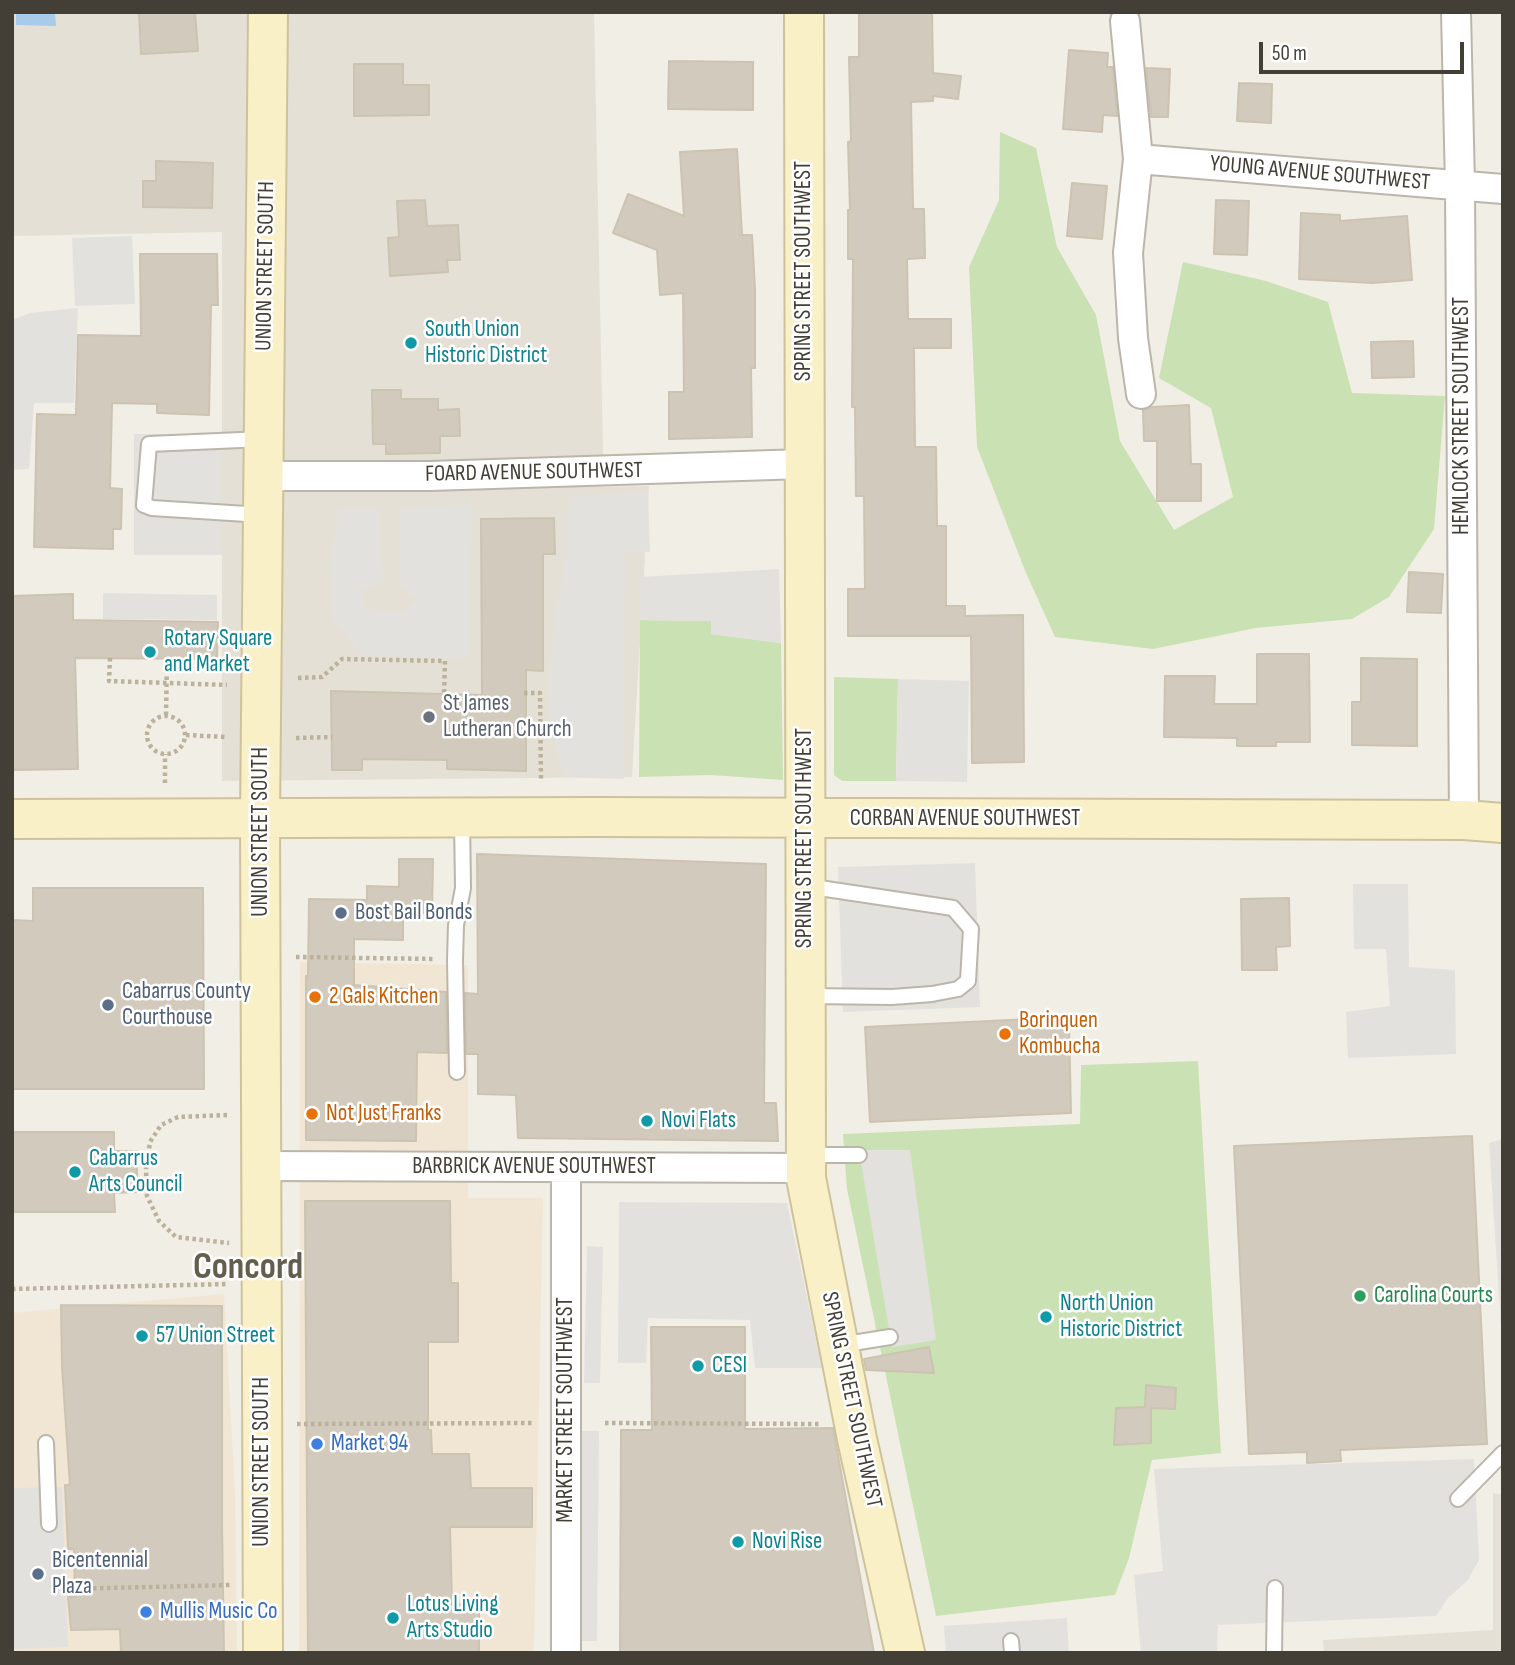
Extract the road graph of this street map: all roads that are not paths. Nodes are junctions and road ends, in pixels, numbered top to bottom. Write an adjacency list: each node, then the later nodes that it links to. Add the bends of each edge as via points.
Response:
1 (268, 12): 9 (street, UNION STREET SOUTH)
2 (804, 12): 10 (street, SPRING STREET SOUTHWEST)
3 (1456, 12): 6 (street, HEMLOCK STREET SOUTHWEST)
4 (1125, 21): 5 (street)
5 (1138, 159): 6 (street, YOUNG AVENUE SOUTHWEST); 8 (street, via 1128,253)
6 (1460, 185): 7 (street, YOUNG AVENUE SOUTHWEST); 17 (street, HEMLOCK STREET SOUTHWEST)
7 (1503, 189)
8 (1141, 394)
9 (264, 439): 11 (street, UNION STREET SOUTH); 12 (lane, via 149,444 144,505)
10 (804, 464): 11 (street, FOARD AVENUE SOUTHWEST, via 430,476); 16 (street, SPRING STREET SOUTHWEST)
11 (264, 476): 12 (street, UNION STREET SOUTH)
12 (264, 516): 13 (street, UNION STREET SOUTH)
13 (260, 817): 14 (street, CORBAN AVENUE SOUTHWEST); 15 (street, CORBAN AVENUE SOUTHWEST); 24 (street, UNION STREET SOUTH)
14 (462, 818): 16 (street, CORBAN AVENUE SOUTHWEST); 21 (lane, via 463,888 455,948)
15 (12, 819)
16 (806, 819): 17 (street, CORBAN AVENUE SOUTHWEST); 19 (street, SPRING STREET SOUTHWEST)
17 (1464, 820): 18 (street, CORBAN AVENUE SOUTHWEST)
18 (1503, 823)
19 (806, 886): 20 (street, SPRING STREET SOUTHWEST); 20 (lane, via 953,908 971,929 968,981 958,989 892,997)
20 (806, 996): 23 (street, SPRING STREET SOUTHWEST)
21 (457, 1072)
22 (859, 1155): 23 (lane)
23 (806, 1161): 25 (street, BARBRICK AVENUE SOUTHWEST); 27 (street, SPRING STREET SOUTHWEST)
24 (261, 1166): 25 (street, BARBRICK AVENUE SOUTHWEST); 33 (street, UNION STREET SOUTH)
25 (566, 1167): 34 (street, MARKET STREET SOUTHWEST)
26 (890, 1337): 27 (lane)
27 (839, 1345): 35 (street, SPRING STREET SOUTHWEST)
28 (46, 1443): 31 (lane)
29 (1503, 1453): 30 (lane)
30 (1458, 1499)
31 (49, 1524)
32 (1275, 1588): 36 (lane)
33 (263, 1653)
34 (566, 1653)
35 (905, 1653)
36 (1274, 1653)

